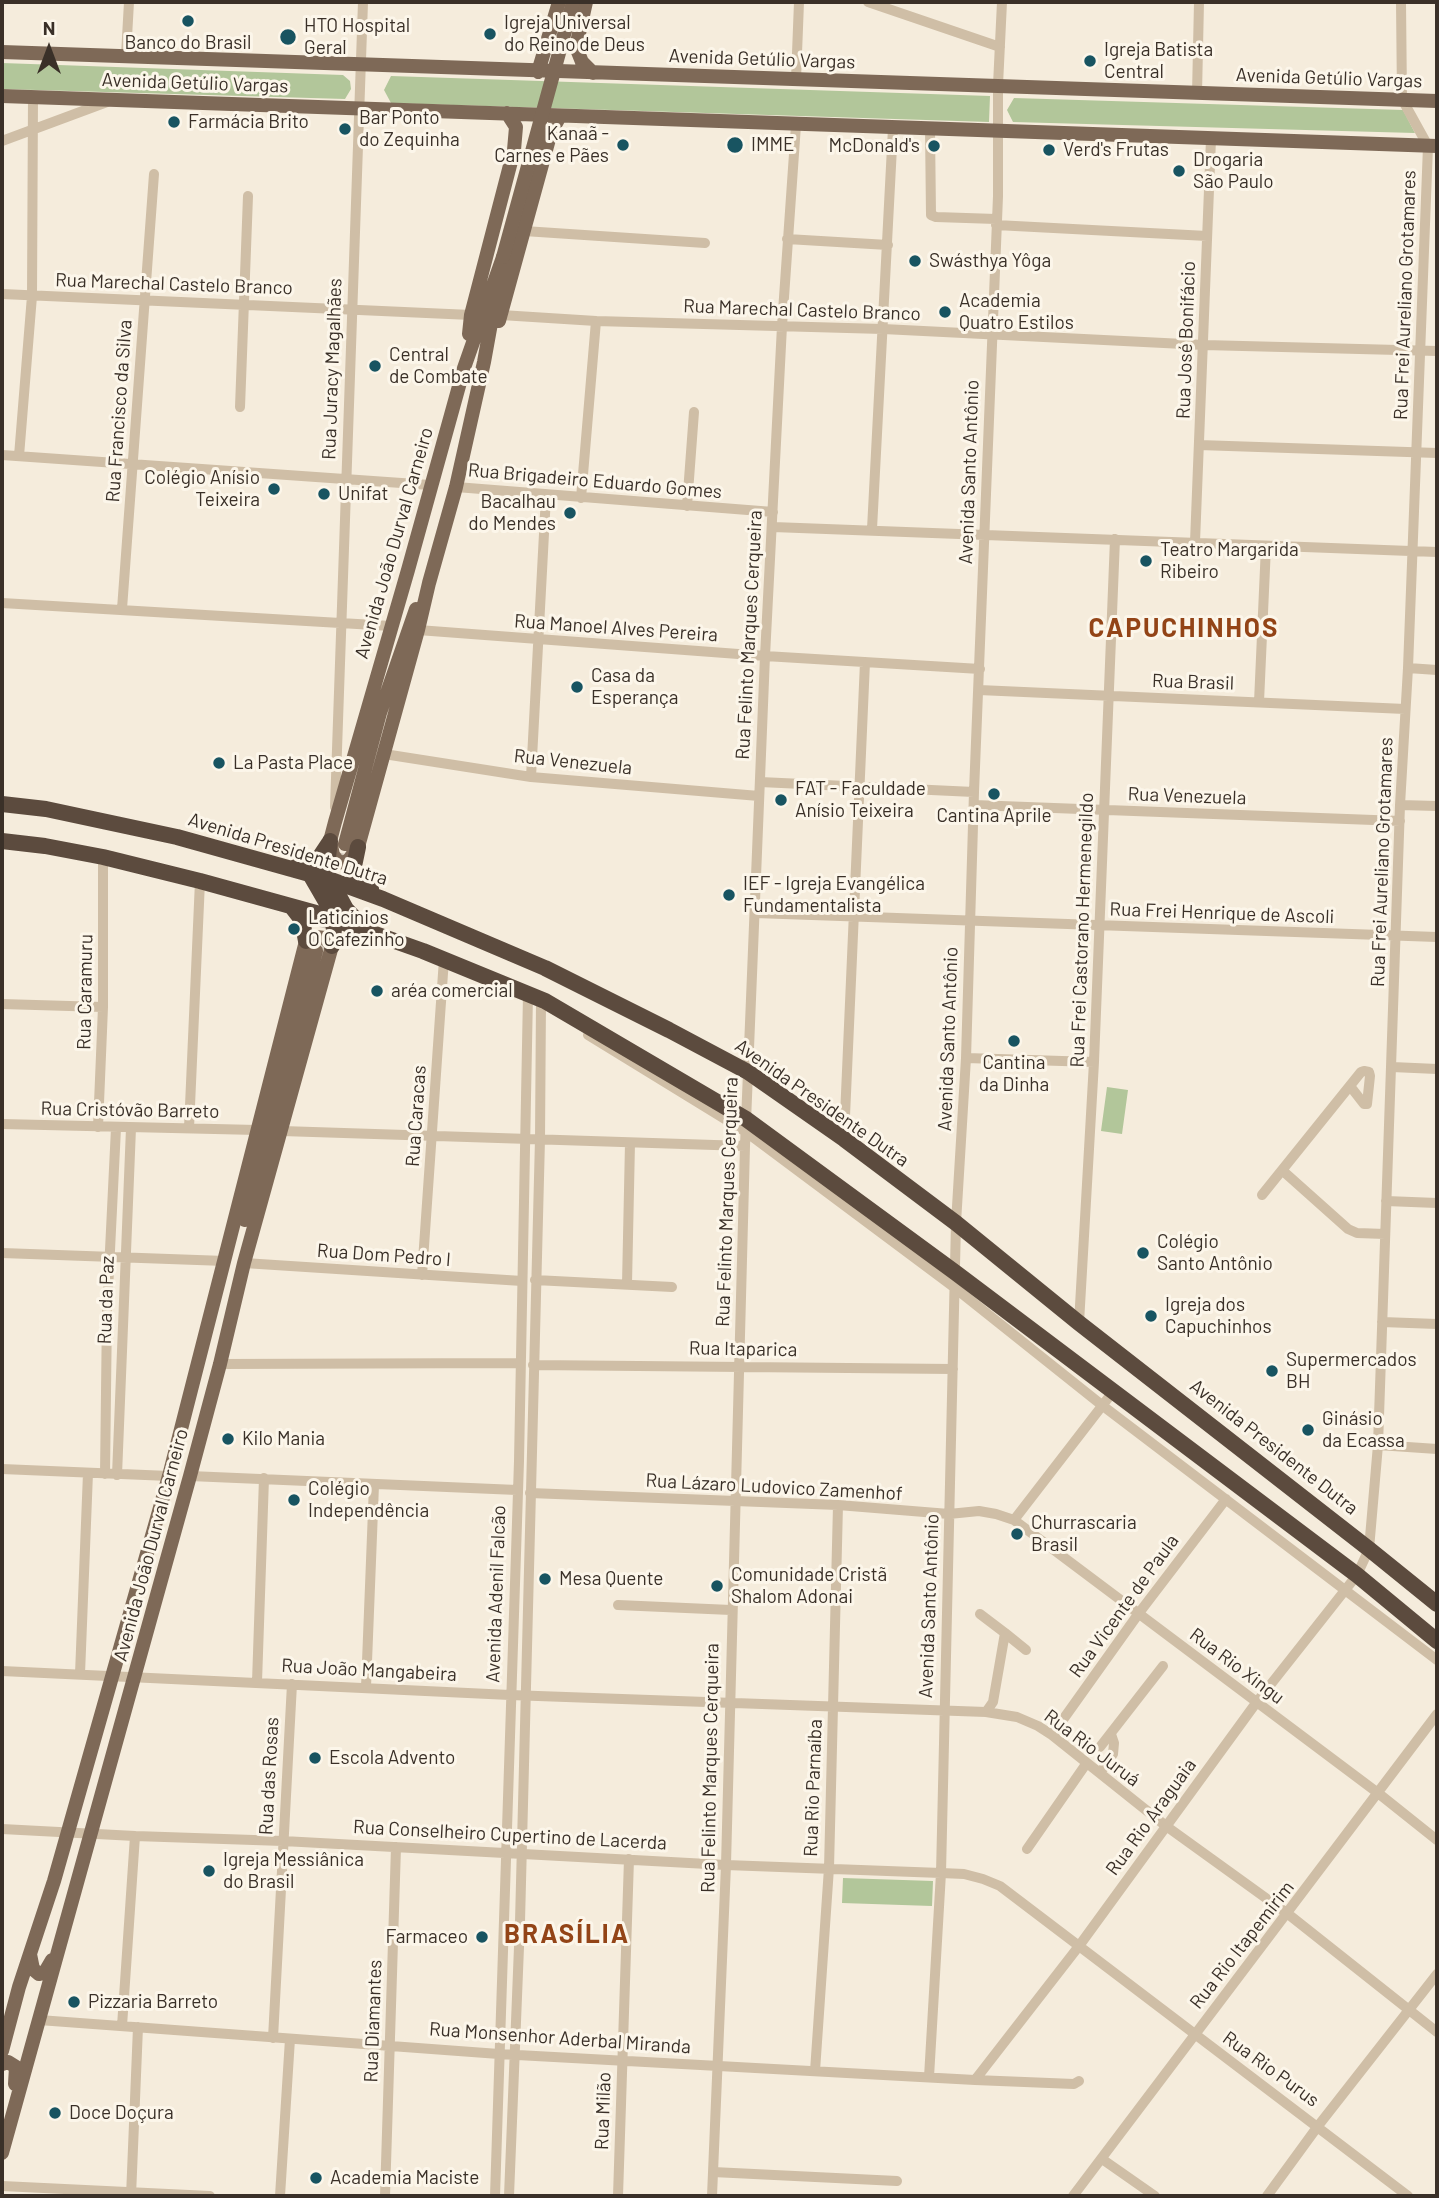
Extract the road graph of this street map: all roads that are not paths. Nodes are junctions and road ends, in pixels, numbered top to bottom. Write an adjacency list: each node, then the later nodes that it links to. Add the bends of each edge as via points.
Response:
1 (129, 2): 14 (street)
2 (363, 2): 15 (street, Rua Juracy Magalhães)
3 (559, 2): 10 (main road)
4 (585, 2): 11 (main road, Avenida João Durval Carneiro); 47 (main road, Avenida João Durval Carneiro, bridge)
5 (799, 2): 18 (street)
6 (868, 2): 12 (street)
7 (1002, 2): 12 (street, Avenida Santo Antônio)
8 (1199, 2): 20 (street)
9 (1401, 2): 23 (street)
10 (550, 38): 11 (main road, via 554,47 563,50); 16 (main road)
11 (576, 40): 17 (main road, via 577,54)
12 (1000, 47): 19 (street, Avenida Santo Antônio)
13 (2, 52): 14 (main road, Avenida Getúlio Vargas)
14 (126, 55): 15 (main road, Avenida Getúlio Vargas)
15 (359, 64): 16 (main road, Avenida Getúlio Vargas); 26 (street, Rua Juracy Magalhães)
16 (538, 72): 17 (main road, Avenida Getúlio Vargas)
17 (593, 73): 18 (main road, Avenida Getúlio Vargas)
18 (796, 79): 19 (main road, Avenida Getúlio Vargas)
19 (998, 85): 20 (main road, Avenida Getúlio Vargas); 33 (street, Avenida Santo Antônio)
20 (1197, 94): 23 (main road, Avenida Getúlio Vargas)
21 (2, 96): 22 (main road, Avenida Getúlio Vargas)
22 (33, 97): 24 (main road, Avenida Getúlio Vargas); 32 (street)
23 (1402, 99): 25 (main road, Avenida Getúlio Vargas); 36 (street)
24 (113, 100): 26 (main road, Avenida Getúlio Vargas); 32 (street)
25 (1437, 101)
26 (360, 108): 27 (main road, Avenida Getúlio Vargas); 52 (street, Rua Juracy Magalhães)
27 (507, 113): 28 (main road, Avenida Getúlio Vargas); 37 (main road, via 516,127)
28 (560, 116): 29 (main road, Avenida Getúlio Vargas); 38 (main road)
29 (796, 125): 30 (main road, Avenida Getúlio Vargas); 44 (street, Rua Felinto Marques Cerqueira)
30 (893, 128): 31 (main road, Avenida Getúlio Vargas); 46 (street)
31 (930, 129): 33 (main road, Avenida Getúlio Vargas); 41 (street, via 931,215)
32 (34, 130): 35 (street); 49 (street)
33 (998, 132): 34 (main road, Avenida Getúlio Vargas); 41 (street, Avenida Santo Antônio)
34 (1211, 139): 36 (main road, Avenida Getúlio Vargas); 43 (street, Rua José Bonifácio)
35 (2, 141)
36 (1432, 146): 60 (street, Rua Frei Aureliano Grotamares)
37 (514, 150): 38 (main road, via 528,147); 53 (main road)
38 (542, 163): 42 (main road)
39 (154, 174): 50 (street, Rua Francisco da Silva)
40 (248, 196): 51 (street)
41 (996, 222): 43 (street); 58 (street, Avenida Santo Antônio)
42 (524, 231): 45 (street); 54 (main road)
43 (1207, 236): 59 (street, Rua José Bonifácio)
44 (787, 239): 46 (street); 56 (street, Rua Felinto Marques Cerqueira)
45 (705, 243)
46 (888, 245): 57 (street)
47 (503, 257): 62 (main road, Avenida João Durval Carneiro); 63 (main road, Avenida João Durval Carneiro)
48 (2, 294): 49 (street, Rua Marechal Castelo Branco)
49 (32, 296): 50 (street, Rua Marechal Castelo Branco); 70 (street)
50 (145, 300): 51 (street, Rua Marechal Castelo Branco); 71 (street, Rua Francisco da Silva)
51 (243, 304): 52 (street, Rua Marechal Castelo Branco); 64 (street)
52 (352, 308): 53 (street, Rua Marechal Castelo Branco); 72 (street, Rua Juracy Magalhães)
53 (471, 315): 63 (main road)
54 (501, 316): 55 (street, Rua Marechal Castelo Branco); 62 (main road)
55 (596, 321): 56 (street, Rua Marechal Castelo Branco); 76 (street)
56 (782, 326): 57 (street, Rua Marechal Castelo Branco); 78 (street, Rua Felinto Marques Cerqueira)
57 (883, 328): 58 (street, Rua Marechal Castelo Branco); 80 (street)
58 (991, 334): 59 (street, Rua Marechal Castelo Branco); 81 (street, Avenida Santo Antônio)
59 (1204, 345): 60 (street, Rua Marechal Castelo Branco); 66 (street, Rua José Bonifácio)
60 (1420, 349): 61 (street, Rua Marechal Castelo Branco); 67 (street, Rua Frei Aureliano Grotamares)
61 (1437, 351)
62 (484, 362): 74 (main road, Avenida João Durval Carneiro)
63 (464, 368): 73 (main road, Avenida João Durval Carneiro)
64 (240, 408)
65 (694, 412): 77 (street)
66 (1199, 445): 67 (street); 83 (street, Rua José Bonifácio)
67 (1417, 452): 68 (street); 85 (street, Rua Frei Aureliano Grotamares)
68 (1437, 453)
69 (2, 455): 70 (street)
70 (19, 456): 71 (street)
71 (132, 463): 72 (street); 90 (street, Rua Francisco da Silva)
72 (346, 480): 73 (street); 91 (street, Rua Juracy Magalhães)
73 (430, 485): 87 (main road, Avenida João Durval Carneiro)
74 (456, 487): 75 (street, Rua Brigadeiro Eduardo Gomes); 88 (main road, Avenida João Durval Carneiro)
75 (546, 496): 76 (street, Rua Brigadeiro Eduardo Gomes); 94 (street)
76 (580, 498): 77 (street, Rua Brigadeiro Eduardo Gomes)
77 (687, 506): 78 (street, Rua Brigadeiro Eduardo Gomes)
78 (773, 512): 79 (street, Rua Felinto Marques Cerqueira)
79 (773, 527): 80 (street); 95 (street, Rua Felinto Marques Cerqueira)
80 (872, 529): 81 (street)
81 (985, 533): 82 (street); 99 (street, Avenida Santo Antônio)
82 (1115, 539): 83 (street); 102 (street, Rua Frei Castorano Hermenegildo)
83 (1195, 542): 84 (street)
84 (1266, 546): 85 (street); 103 (street)
85 (1412, 551): 86 (street); 98 (street, Rua Frei Aureliano Grotamares)
86 (1437, 552)
87 (406, 579): 92 (main road, Avenida João Durval Carneiro); 96 (main road)
88 (429, 583): 93 (main road, Avenida João Durval Carneiro); 96 (main road)
89 (2, 603): 90 (street)
90 (122, 609): 91 (street)
91 (341, 625): 92 (street); 117 (street, Rua Juracy Magalhães)
92 (391, 626): 117 (main road, Avenida João Durval Carneiro)
93 (418, 630): 94 (street, Rua Manoel Alves Pereira); 105 (main road, Avenida João Durval Carneiro)
94 (539, 640): 95 (street, Rua Manoel Alves Pereira); 106 (street)
95 (765, 656): 97 (street, Rua Manoel Alves Pereira); 107 (street, Rua Felinto Marques Cerqueira)
96 (396, 661): 119 (main road)
97 (864, 662): 99 (street, Rua Manoel Alves Pereira); 108 (street)
98 (1408, 668): 100 (street); 104 (street, Rua Frei Aureliano Grotamares)
99 (979, 669): 101 (street, Avenida Santo Antônio)
100 (1437, 670)
101 (979, 690): 102 (street, Rua Brasil); 109 (street, Avenida Santo Antônio)
102 (1109, 696): 103 (street, Rua Brasil); 115 (street, Rua Frei Castorano Hermenegildo)
103 (1259, 702): 104 (street, Rua Brasil)
104 (1405, 709): 113 (street, Rua Frei Aureliano Grotamares)
105 (384, 754): 106 (street, Rua Venezuela); 119 (main road, Avenida João Durval Carneiro)
106 (531, 777): 110 (street, Rua Venezuela)
107 (760, 782): 108 (street); 110 (street, Rua Felinto Marques Cerqueira)
108 (858, 786): 109 (street); 128 (street)
109 (974, 792): 112 (street, Avenida Santo Antônio)
110 (759, 796): 127 (street, Rua Felinto Marques Cerqueira)
111 (2, 804): 121 (highway, Avenida Presidente Dutra, via 177,837)
112 (974, 805): 115 (street, Rua Venezuela); 130 (street, Avenida Santo Antônio)
113 (1400, 806): 114 (street); 116 (street, Rua Frei Aureliano Grotamares)
114 (1437, 806)
115 (1104, 810): 116 (street, Rua Venezuela); 131 (street, Rua Frei Castorano Hermenegildo)
116 (1400, 821): 133 (street, Rua Frei Aureliano Grotamares)
117 (335, 822): 119 (main road, Avenida João Durval Carneiro)
118 (2, 841): 120 (highway)
119 (344, 844): 121 (highway); 123 (highway, via 326,866); 125 (highway, via 356,881)
120 (103, 857): 124 (highway); 140 (street, Rua Caramuru)
121 (291, 869): 122 (highway, Avenida Presidente Dutra)
122 (312, 876): 123 (highway, Avenida Presidente Dutra); 129 (highway)
123 (331, 880): 125 (highway, Avenida Presidente Dutra); 132 (highway, via 346,909)
124 (200, 881): 126 (highway); 152 (street)
125 (383, 899): 145 (highway, Avenida Presidente Dutra, via 545,968)
126 (292, 907): 129 (highway); 135 (highway)
127 (755, 913): 128 (street, Rua Frei Henrique de Ascoli); 145 (street, Rua Felinto Marques Cerqueira)
128 (852, 916): 130 (street, Rua Frei Henrique de Ascoli); 158 (street)
129 (332, 919): 132 (highway); 136 (highway)
130 (970, 920): 131 (street, Rua Frei Henrique de Ascoli); 141 (street, Avenida Santo Antônio)
131 (1099, 927): 133 (street, Rua Frei Henrique de Ascoli); 142 (street, Rua Frei Castorano Hermenegildo)
132 (366, 931): 136 (highway); 137 (highway)
133 (1396, 937): 134 (street, Rua Frei Henrique de Ascoli); 143 (street, Rua Frei Aureliano Grotamares)
134 (1437, 937)
135 (311, 946): 136 (main road, via 320,937); 153 (main road, Avenida João Durval Carneiro); 169 (main road)
136 (332, 946): 154 (main road, Avenida João Durval Carneiro)
137 (444, 959): 138 (highway); 155 (street, Rua Caracas)
138 (538, 998): 148 (highway); 156 (street, Avenida Adenil Falcão); 157 (street, Avenida Adenil Falcão)
139 (2, 1004): 140 (street)
140 (103, 1007): 149 (street, Rua Caramuru)
141 (967, 1058): 142 (street); 167 (street, Avenida Santo Antônio)
142 (1094, 1062): 184 (street, Rua Frei Castorano Hermenegildo)
143 (1392, 1067): 144 (street); 165 (street, Rua Frei Aureliano Grotamares)
144 (1437, 1069)
145 (748, 1072): 148 (street, Rua Felinto Marques Cerqueira); 158 (highway, Avenida Presidente Dutra)
146 (1350, 1086): 161 (street)
147 (2, 1124): 149 (street, Rua Cristóvão Barreto)
148 (746, 1125): 160 (street, Rua Felinto Marques Cerqueira); 177 (highway)
149 (98, 1127): 150 (street, Rua Cristóvão Barreto)
150 (116, 1128): 151 (street, Rua Cristóvão Barreto); 171 (street, Rua da Paz)
151 (131, 1128): 152 (street, Rua Cristóvão Barreto); 172 (street, Rua da Paz)
152 (189, 1128): 153 (street, Rua Cristóvão Barreto)
153 (257, 1130): 173 (main road, Avenida João Durval Carneiro)
154 (282, 1131): 155 (street); 174 (main road, Avenida João Durval Carneiro)
155 (433, 1134): 156 (street); 175 (street, Rua Caracas)
156 (527, 1139): 157 (street); 162 (street, Avenida Adenil Falcão)
157 (540, 1139): 159 (street); 163 (street, Avenida Adenil Falcão)
158 (844, 1139): 167 (highway, Avenida Presidente Dutra)
159 (630, 1143): 160 (street); 179 (street)
160 (745, 1146): 189 (street, Rua Felinto Marques Cerqueira)
161 (1283, 1171): 164 (street); 168 (street, via 1348,1229)
162 (525, 1192): 163 (street); 178 (street, Avenida Adenil Falcão)
163 (538, 1192): 176 (street, Avenida Adenil Falcão)
164 (1262, 1195)
165 (1387, 1201): 166 (street); 168 (street, Rua Frei Aureliano Grotamares)
166 (1437, 1203)
167 (956, 1223): 177 (street, Avenida Santo Antônio); 184 (highway, Avenida Presidente Dutra)
168 (1385, 1234): 183 (street, Rua Frei Aureliano Grotamares)
169 (238, 1246): 173 (main road); 174 (main road)
170 (2, 1253): 171 (street)
171 (109, 1258): 172 (street); 181 (street, Rua da Paz)
172 (125, 1259): 173 (street); 182 (street, Rua da Paz)
173 (225, 1261): 199 (main road, Avenida João Durval Carneiro)
174 (244, 1263): 175 (street, Rua Dom Pedro I); 187 (main road, Avenida João Durval Carneiro)
175 (422, 1275): 178 (street, Rua Dom Pedro I)
176 (536, 1280): 179 (street); 188 (street, Avenida Adenil Falcão)
177 (955, 1280): 190 (street, Avenida Santo Antônio); 191 (highway)
178 (522, 1281): 186 (street, Avenida Adenil Falcão)
179 (627, 1284): 180 (street)
180 (672, 1287)
181 (107, 1311): 182 (street); 197 (street, Rua da Paz)
182 (124, 1312): 198 (street, Rua da Paz)
183 (1382, 1322): 185 (street); 193 (street, Rua Frei Aureliano Grotamares)
184 (1079, 1323): 212 (highway, Avenida Presidente Dutra)
185 (1437, 1324)
186 (519, 1363): 187 (street); 203 (street, Avenida Adenil Falcão)
187 (220, 1364): 200 (main road, Avenida João Durval Carneiro)
188 (533, 1364): 189 (street, Rua Itaparica); 204 (street, Avenida Adenil Falcão)
189 (741, 1367): 190 (street, Rua Itaparica); 206 (street, Rua Felinto Marques Cerqueira)
190 (953, 1369): 208 (street, Avenida Santo Antônio)
191 (1108, 1399): 192 (highway); 209 (street)
192 (1163, 1440): 205 (street); 210 (highway)
193 (1378, 1445): 194 (street); 212 (street, Rua Frei Aureliano Grotamares)
194 (1437, 1448)
195 (2, 1469): 196 (street)
196 (88, 1473): 197 (street); 228 (street)
197 (104, 1474): 198 (street)
198 (117, 1475): 199 (street)
199 (169, 1476): 229 (main road, Avenida João Durval Carneiro)
200 (190, 1476): 201 (street); 230 (main road, Avenida João Durval Carneiro)
201 (264, 1478): 202 (street); 231 (street)
202 (374, 1485): 203 (street); 233 (street)
203 (517, 1490): 213 (street, Avenida Adenil Falcão)
204 (530, 1493): 206 (street, Rua Lázaro Ludovico Zamenhof); 214 (street, Avenida Adenil Falcão)
205 (1226, 1499): 211 (street); 220 (street, Rua Vicente de Paula)
206 (737, 1502): 207 (street, Rua Lázaro Ludovico Zamenhof); 219 (street, Rua Felinto Marques Cerqueira)
207 (838, 1505): 208 (street, Rua Lázaro Ludovico Zamenhof); 238 (street, Rua Rio Parnaíba)
208 (949, 1514): 209 (street, Rua Lázaro Ludovico Zamenhof, via 979,1511); 239 (street, Avenida Santo Antônio)
209 (1014, 1520): 220 (street, Rua Rio Xingu)
210 (1291, 1526): 211 (street); 215 (highway)
211 (1278, 1540): 216 (street)
212 (1370, 1549): 215 (street, Rua Frei Aureliano Grotamares); 217 (highway, Avenida Presidente Dutra)
213 (515, 1563): 214 (street); 234 (street, Avenida Adenil Falcão)
214 (528, 1564): 235 (street, Avenida Adenil Falcão)
215 (1357, 1576): 216 (street, Rua Rio Araguaia); 223 (highway)
216 (1345, 1591): 225 (street); 237 (street, Rua Rio Araguaia)
217 (1437, 1604)
218 (618, 1605): 219 (street)
219 (731, 1610): 236 (street, Rua Felinto Marques Cerqueira)
220 (1139, 1613): 237 (street, Rua Rio Xingu); 243 (street, Rua Vicente de Paula)
221 (979, 1614): 222 (street)
222 (1005, 1633): 224 (street); 240 (street, via 993,1702)
223 (1437, 1641)
224 (1026, 1650)
225 (1436, 1658)
226 (1163, 1666): 242 (street)
227 (2, 1671): 228 (street, Rua João Mangabeira)
228 (80, 1674): 229 (street, Rua João Mangabeira)
229 (112, 1675): 230 (street, Rua João Mangabeira); 250 (main road, Avenida João Durval Carneiro)
230 (135, 1676): 231 (street, Rua João Mangabeira); 251 (main road, Avenida João Durval Carneiro)
231 (257, 1682): 232 (street, Rua João Mangabeira)
232 (292, 1684): 233 (street, Rua João Mangabeira); 254 (street, Rua das Rosas)
233 (366, 1687): 234 (street, Rua João Mangabeira)
234 (510, 1695): 235 (street, Rua João Mangabeira); 257 (street, Avenida Adenil Falcão)
235 (524, 1695): 236 (street, Rua João Mangabeira); 258 (street, Avenida Adenil Falcão)
236 (729, 1703): 238 (street, Rua João Mangabeira); 260 (street, Rua Felinto Marques Cerqueira)
237 (1255, 1703): 247 (street, Rua Rio Xingu); 248 (street, Rua Rio Araguaia)
238 (833, 1706): 239 (street, Rua João Mangabeira); 261 (street, Rua Rio Parnaíba)
239 (944, 1710): 240 (street, Rua Rio Juruá); 262 (street, Avenida Santo Antônio)
240 (986, 1712): 243 (street, Rua Rio Juruá, via 1017,1717)
241 (1437, 1714): 247 (street, Rua Rio Itapemirim)
242 (1111, 1734): 244 (street); 246 (street, via 1113,1754)
243 (1052, 1735): 245 (street, Rua Rio Juruá)
244 (1100, 1747)
245 (1086, 1764): 246 (street, Rua Rio Juruá); 256 (street)
246 (1100, 1773): 248 (street, Rua Rio Juruá)
247 (1378, 1793): 253 (street, Rua Rio Xingu); 263 (street, Rua Rio Itapemirim)
248 (1166, 1826): 263 (street, Rua Rio Juruá); 267 (street, Rua Rio Araguaia)
249 (2, 1829): 250 (street, Rua Conselheiro Cupertino de Lacerda)
250 (68, 1832): 251 (street, Rua Conselheiro Cupertino de Lacerda); 268 (main road, Avenida João Durval Carneiro)
251 (92, 1833): 252 (street, Rua Conselheiro Cupertino de Lacerda); 266 (main road, Avenida João Durval Carneiro)
252 (135, 1836): 254 (street, Rua Conselheiro Cupertino de Lacerda); 272 (street)
253 (1437, 1840)
254 (283, 1841): 255 (street, Rua Conselheiro Cupertino de Lacerda); 276 (street, Rua das Rosas)
255 (396, 1847): 257 (street, Rua Conselheiro Cupertino de Lacerda); 278 (street, Rua Diamantes)
256 (1027, 1849)
257 (506, 1853): 258 (street, Rua Conselheiro Cupertino de Lacerda); 264 (street, Avenida Adenil Falcão)
258 (521, 1853): 259 (street, Rua Conselheiro Cupertino de Lacerda); 265 (street, Avenida Adenil Falcão)
259 (629, 1859): 260 (street, Rua Conselheiro Cupertino de Lacerda); 282 (street, Rua Milão)
260 (726, 1865): 261 (street, Rua Conselheiro Cupertino de Lacerda); 284 (street, Rua Felinto Marques Cerqueira)
261 (829, 1868): 262 (street, Rua Conselheiro Cupertino de Lacerda); 285 (street, Rua Rio Parnaíba)
262 (941, 1873): 267 (street, Rua Conselheiro Cupertino de Lacerda, via 964,1874 1000,1886); 286 (street, Avenida Santo Antônio)
263 (1288, 1914): 270 (street, Rua Rio Juruá); 275 (street, Rua Rio Itapemirim)
264 (503, 1922): 265 (street); 280 (street, Avenida Adenil Falcão)
265 (520, 1922): 281 (street, Avenida Adenil Falcão)
266 (60, 1944): 268 (main road, via 42,1974 33,1969); 271 (main road, Avenida João Durval Carneiro)
267 (1079, 1946): 275 (street, Rua Rio Purus); 287 (street, Rua Rio Araguaia)
268 (30, 1954): 279 (main road, Avenida João Durval Carneiro)
269 (1437, 1974): 270 (street)
270 (1409, 2011): 274 (street, Rua Rio Juruá); 290 (street)
271 (39, 2020): 272 (street, Rua Monsenhor Aderbal Miranda); 289 (main road, Avenida João Durval Carneiro)
272 (122, 2026): 273 (street, Rua Monsenhor Aderbal Miranda)
273 (138, 2027): 276 (street, Rua Monsenhor Aderbal Miranda); 298 (street)
274 (1437, 2032)
275 (1194, 2035): 290 (street, Rua Rio Purus); 292 (street, Rua Rio Itapemirim)
276 (273, 2038): 277 (street, Rua Monsenhor Aderbal Miranda)
277 (290, 2039): 278 (street, Rua Monsenhor Aderbal Miranda); 300 (street)
278 (390, 2045): 280 (street, Rua Monsenhor Aderbal Miranda); 301 (street, Rua Diamantes)
279 (2, 2051)
280 (499, 2054): 281 (street, Rua Monsenhor Aderbal Miranda); 294 (street, Avenida Adenil Falcão)
281 (516, 2054): 282 (street, Rua Monsenhor Aderbal Miranda); 295 (street, Avenida Adenil Falcão)
282 (622, 2060): 284 (street, Rua Monsenhor Aderbal Miranda); 304 (street, Rua Milão)
283 (2, 2064): 289 (main road, via 12,2063 17,2070)
284 (718, 2066): 285 (street, Rua Monsenhor Aderbal Miranda); 293 (street, Rua Felinto Marques Cerqueira)
285 (815, 2071): 286 (street, Rua Monsenhor Aderbal Miranda)
286 (929, 2077): 287 (street, Rua Monsenhor Aderbal Miranda)
287 (975, 2080): 288 (street, Rua Monsenhor Aderbal Miranda)
288 (1079, 2081)
289 (9, 2124): 291 (main road, Avenida João Durval Carneiro)
290 (1318, 2126): 308 (street); 309 (street, Rua Rio Purus)
291 (2, 2153)
292 (1102, 2159): 306 (street, Rua Rio Itapemirim); 307 (street)
293 (713, 2172): 296 (street); 305 (street, Rua Felinto Marques Cerqueira)
294 (495, 2176): 295 (street); 302 (street, Avenida Adenil Falcão)
295 (510, 2176): 303 (street, Avenida Adenil Falcão)
296 (897, 2181)
297 (2, 2186): 298 (street)
298 (131, 2194): 299 (street)
299 (210, 2196)
300 (280, 2196)
301 (385, 2196)
302 (495, 2196)
303 (509, 2196)
304 (618, 2196)
305 (712, 2196)
306 (1073, 2196)
307 (1155, 2196)
308 (1267, 2196)
309 (1408, 2196)

